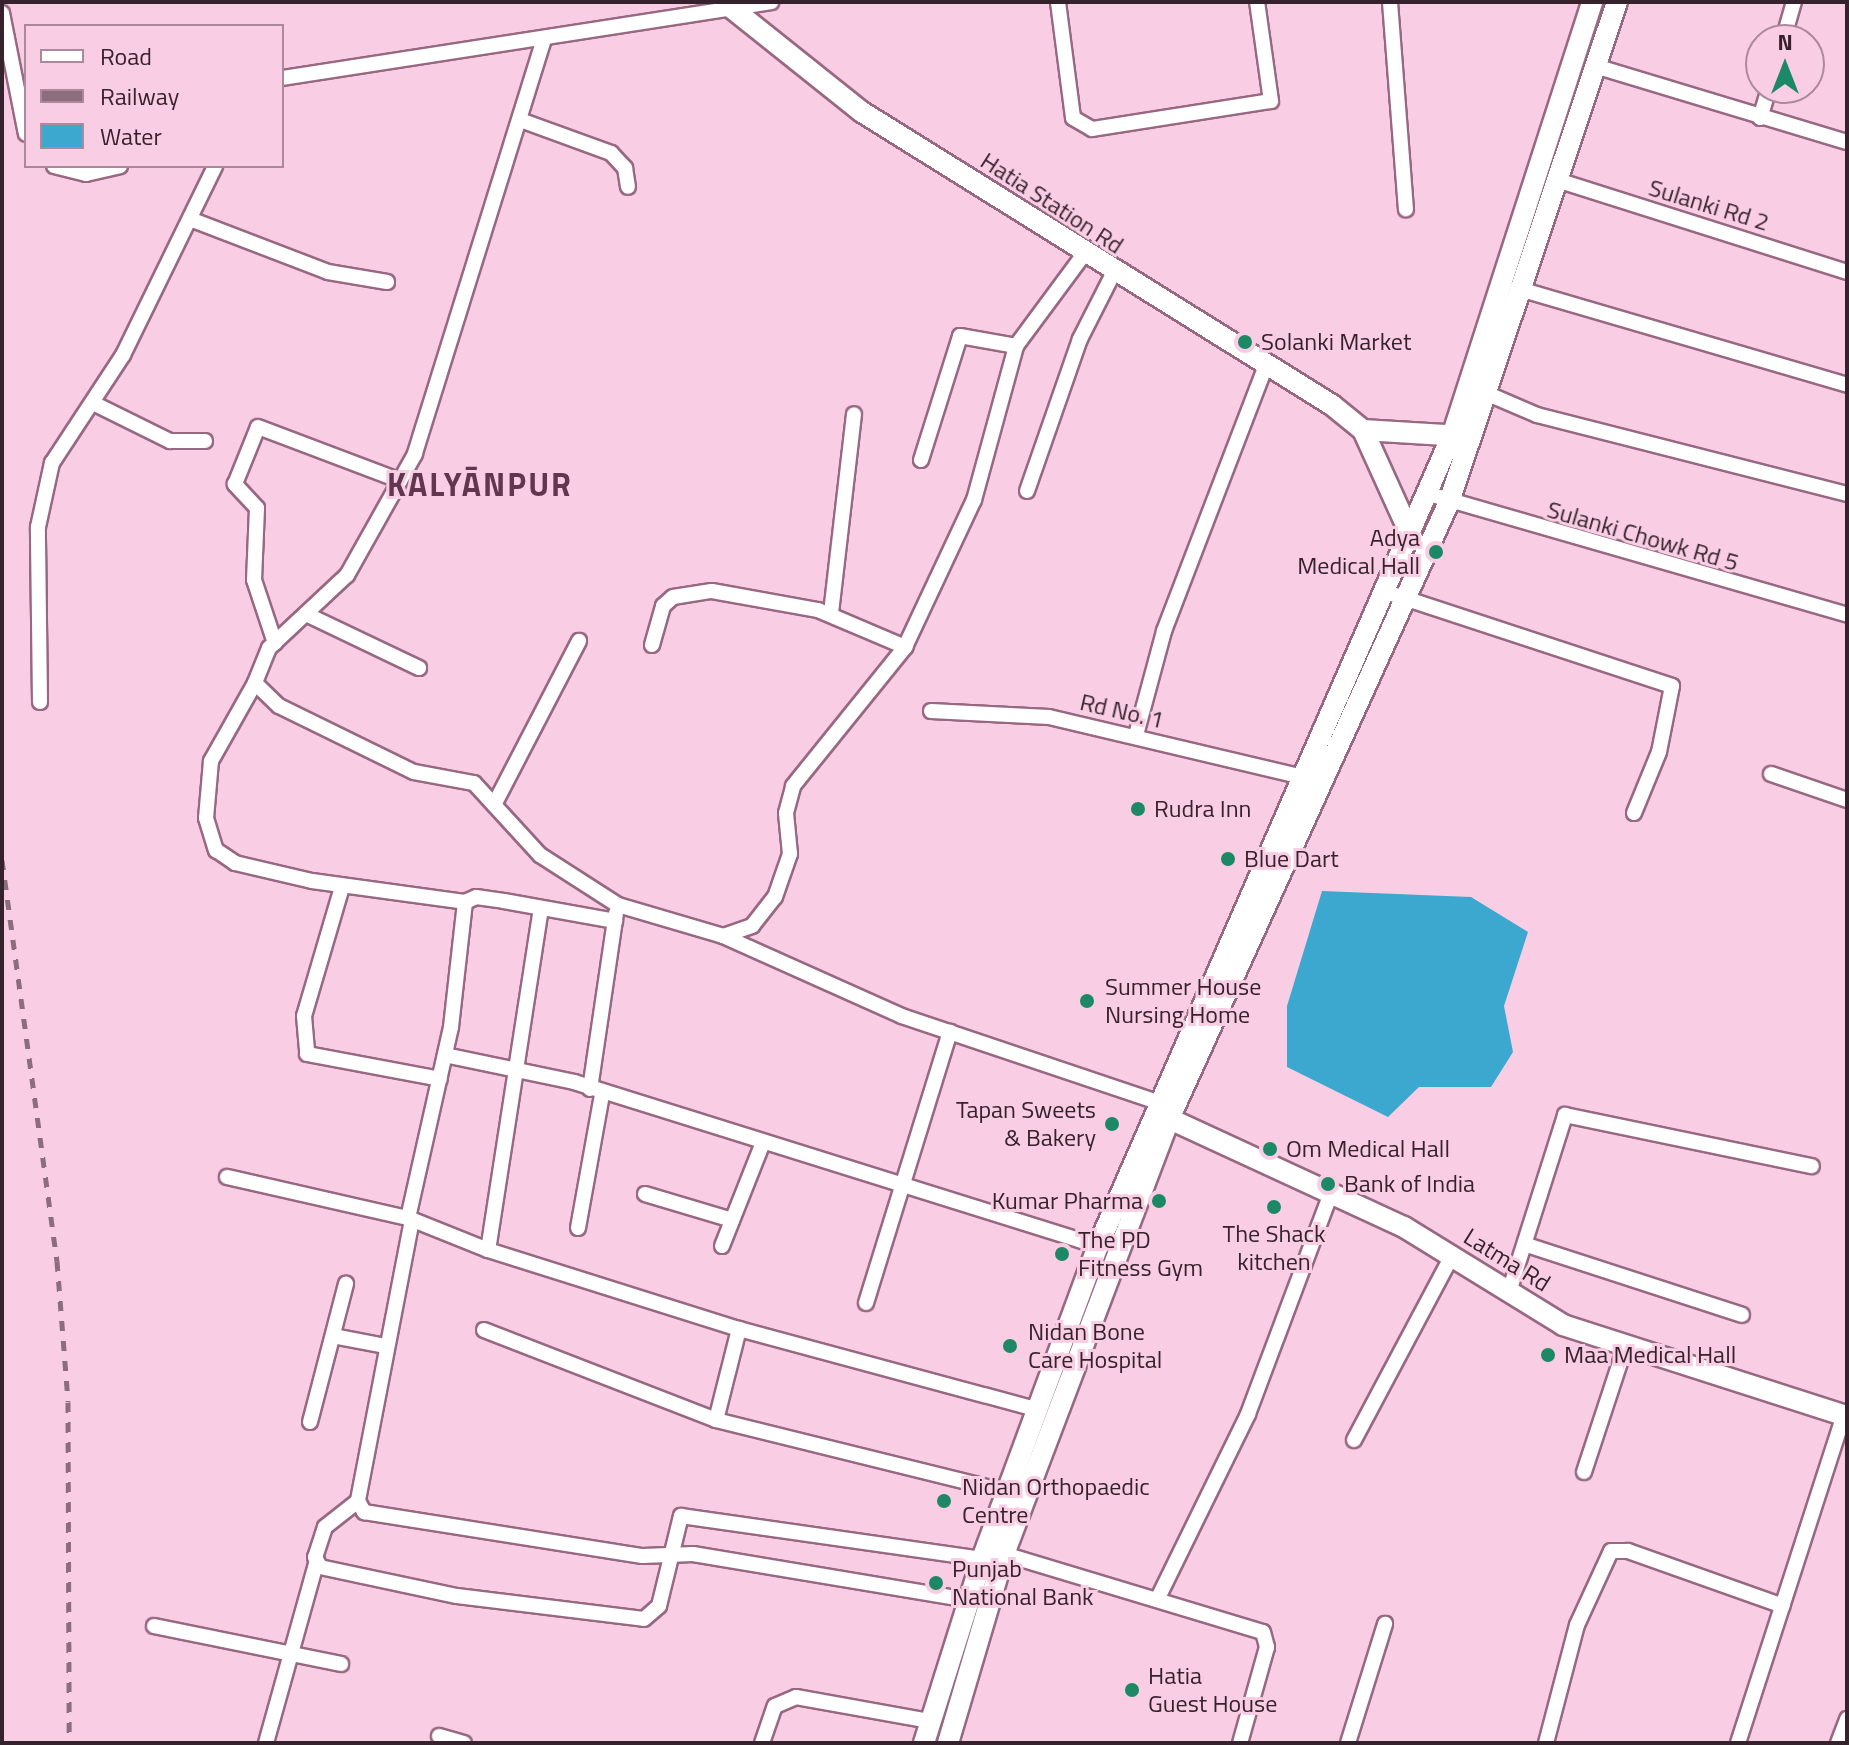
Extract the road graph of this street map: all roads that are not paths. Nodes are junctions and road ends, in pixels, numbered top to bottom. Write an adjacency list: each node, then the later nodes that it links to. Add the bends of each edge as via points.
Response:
1 (771, 2): 8 (street)
2 (1058, 2): 3 (street, via 1073,118 1092,129 1271,101)
3 (1257, 2)
4 (1390, 2): 24 (street)
5 (1592, 2): 38 (main road)
6 (1617, 2): 12 (main road)
7 (1794, 2): 10 (street)
8 (730, 8): 11 (street); 26 (main road, Hatia Station Rd, via 862,112)
9 (2, 13): 17 (street)
10 (1788, 24)
11 (544, 39): 13 (street); 16 (street)
12 (1595, 66): 15 (street); 22 (main road)
13 (284, 78)
14 (1764, 104): 15 (street)
15 (1760, 118): 18 (street)
16 (523, 121): 23 (street, via 611,153 625,168); 41 (street, via 424,428)
17 (24, 124)
18 (1847, 142)
19 (62, 168): 20 (street, via 86,174)
20 (112, 168)
21 (214, 168): 25 (street)
22 (1557, 180): 27 (street, Sulanki Rd 2); 30 (main road)
23 (628, 187)
24 (1406, 209)
25 (190, 219): 29 (street, via 308,265); 35 (street)
26 (1084, 254): 28 (main road, Hatia Station Rd); 31 (street)
27 (1847, 272)
28 (1113, 274): 32 (main road, Hatia Station Rd); 42 (street, via 1080,339)
29 (387, 282)
30 (1523, 290): 33 (street); 34 (main road)
31 (1016, 346): 40 (street, via 960,336); 55 (street, via 974,500)
32 (1266, 365): 37 (main road, Hatia Station Rd); 60 (street, via 1169,616)
33 (1847, 385)
34 (1488, 394): 38 (main road); 44 (street, via 1537,415)
35 (95, 404): 39 (street, via 170,441); 58 (street, via 67,435 43,496)
36 (854, 414): 49 (street)
37 (1363, 430): 38 (main road); 46 (main road)
38 (1462, 436): 43 (main road); 45 (main road)
39 (205, 441)
40 (921, 460)
41 (398, 480): 51 (street, via 347,575); 53 (street, via 258,427 235,484 257,508 254,580)
42 (1027, 491)
43 (1429, 494): 45 (street, Sulanki Chowk Rd 5); 46 (main road)
44 (1847, 494)
45 (1449, 502): 47 (main road); 50 (street, Sulanki Chowk Rd 5)
46 (1409, 538): 47 (main road); 48 (main road)
47 (1428, 548): 48 (main road)
48 (1396, 595): 62 (main road); 65 (street, via 1672,686 1659,752); 77 (main road)
49 (831, 613): 54 (street, via 712,591 673,597 663,606); 55 (street)
50 (1847, 615)
51 (310, 616): 53 (street); 56 (street)
52 (579, 641): 64 (street)
53 (275, 643): 57 (street)
54 (652, 645)
55 (905, 647): 71 (street, via 793,786 786,813 790,854 775,897 752,926)
56 (419, 668)
57 (255, 683): 64 (street, via 279,706 414,772 474,783); 66 (street, via 211,761 211,845 235,863)
58 (40, 702)
59 (931, 711): 60 (street, Rd No. 1, via 1049,717)
60 (1136, 735): 62 (street, Rd No. 1)
61 (1771, 774): 63 (street)
62 (1299, 776): 77 (main road)
63 (1847, 800)
64 (494, 805): 68 (street, via 560,872)
65 (1634, 813)
66 (342, 887): 67 (street); 75 (street, via 304,1016 307,1054)
67 (465, 902): 69 (street); 73 (street)
68 (618, 905): 70 (street); 71 (street)
69 (541, 908): 70 (street); 74 (street)
70 (615, 921): 76 (street)
71 (723, 936): 72 (street, via 833,990)
72 (950, 1032): 77 (street); 81 (street)
73 (445, 1055): 74 (street); 75 (street)
74 (518, 1067): 76 (street); 90 (street)
75 (440, 1079): 85 (street)
76 (596, 1092): 78 (street); 86 (street)
77 (1160, 1111): 82 (main road, Latma Rd); 89 (main road); 109 (main road)
78 (762, 1145): 81 (street); 84 (street)
79 (1812, 1166): 87 (street, via 1565,1115)
80 (227, 1177): 85 (street)
81 (898, 1185): 89 (street); 94 (street)
82 (1331, 1193): 91 (main road, Latma Rd); 113 (street, via 1248,1414)
83 (645, 1194): 84 (street)
84 (732, 1220): 88 (street)
85 (410, 1222): 90 (street); 99 (street)
86 (578, 1228)
87 (1527, 1245): 93 (street); 95 (street)
88 (722, 1246)
89 (1098, 1246): 101 (main road)
90 (488, 1250): 96 (street)
91 (1452, 1256): 93 (main road, Latma Rd); 105 (street)
92 (346, 1284): 98 (street)
93 (1509, 1292): 100 (main road, Latma Rd, via 1563,1325)
94 (866, 1303)
95 (1742, 1315)
96 (739, 1329): 101 (street); 103 (street)
97 (484, 1330): 103 (street)
98 (333, 1336): 99 (street); 104 (street)
99 (386, 1346): 108 (street)
100 (1625, 1347): 102 (main road, Latma Rd); 106 (street)
101 (1035, 1409): 107 (main road)
102 (1845, 1416): 115 (street)
103 (716, 1420): 107 (street)
104 (310, 1422)
105 (1354, 1440)
106 (1584, 1472)
107 (1006, 1492): 111 (main road)
108 (358, 1501): 110 (street, via 373,1516); 112 (street, via 330,1519)
109 (1004, 1554): 113 (street); 118 (main road)
110 (671, 1555): 111 (street, via 677,1521 685,1515); 112 (street, via 659,1606 644,1619 457,1596); 114 (street)
111 (982, 1559): 114 (main road)
112 (316, 1564): 119 (street)
113 (1158, 1598): 124 (street, via 1255,1627 1267,1638)
114 (969, 1600): 118 (main road)
115 (1783, 1606): 131 (street, via 1628,1551 1611,1551 1577,1625); 132 (street)
116 (1385, 1624): 130 (street)
117 (154, 1626): 119 (street)
118 (967, 1639): 122 (main road); 129 (main road)
119 (288, 1654): 120 (street); 125 (street)
120 (341, 1664)
121 (1847, 1719): 133 (street)
122 (929, 1721): 127 (street, via 796,1697 775,1706); 128 (main road)
123 (439, 1736): 126 (street)
124 (1245, 1742)
125 (266, 1743)
126 (464, 1743)
127 (762, 1743)
128 (924, 1743)
129 (948, 1743)
130 (1348, 1743)
131 (1546, 1743)
132 (1738, 1743)
133 (1838, 1743)

